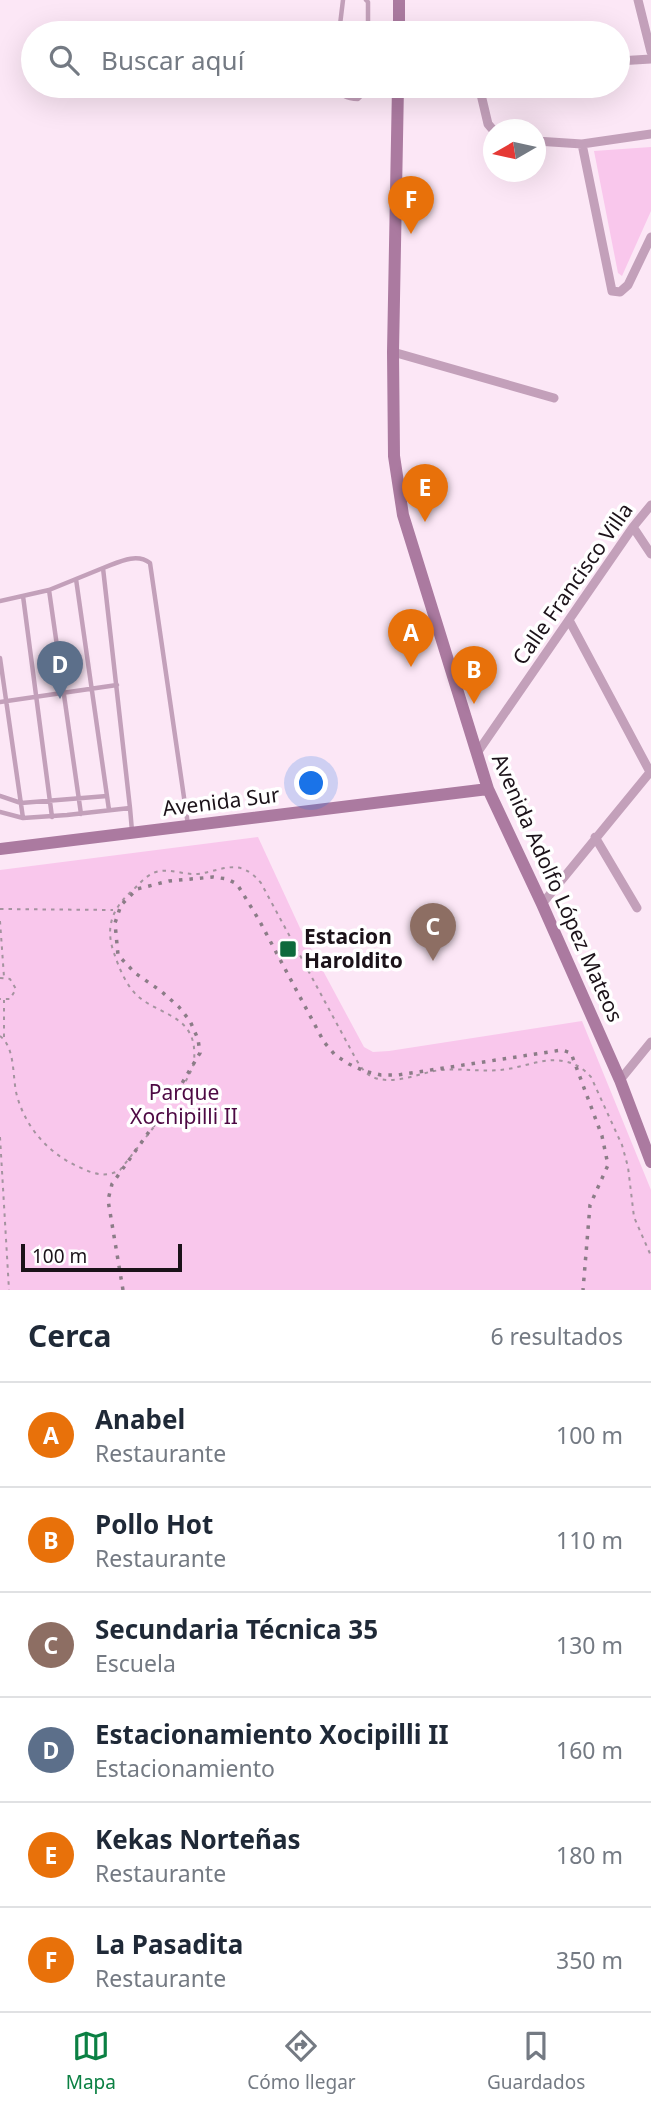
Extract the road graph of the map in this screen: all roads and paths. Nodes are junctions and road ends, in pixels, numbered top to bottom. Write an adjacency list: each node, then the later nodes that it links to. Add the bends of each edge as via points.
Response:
1 (343, 0): 5 (lane)
2 (366, 0): 6 (lane)
3 (399, 0): 7 (street)
4 (638, 0): 8 (street)
5 (340, 21)
6 (368, 21)
7 (399, 21)
8 (651, 52)
9 (651, 59): 10 (street)
10 (630, 60)
11 (398, 98): 18 (street, Avenida Adolfo López Mateos)
12 (482, 98): 13 (street)
13 (487, 119)
14 (651, 134): 16 (street)
15 (546, 142): 16 (street)
16 (582, 144): 17 (street, via 611,289 618,292 628,285)
17 (651, 237)
18 (393, 352): 19 (street); 36 (street, Avenida Adolfo López Mateos, via 394,456 403,514)
19 (554, 398)
20 (651, 505): 21 (street, Calle Francisco Villa)
21 (633, 527): 22 (street); 28 (street, Calle Francisco Villa)
22 (651, 554)
23 (103, 568): 24 (lane); 30 (lane); 50 (lane, via 136,558 150,563)
24 (76, 579): 25 (lane); 31 (lane)
25 (49, 590): 26 (lane); 32 (lane)
26 (23, 596): 27 (lane); 33 (lane)
27 (0, 601)
28 (569, 620): 36 (street, Calle Francisco Villa); 37 (street)
29 (0, 658): 34 (lane)
30 (117, 685): 31 (lane); 44 (lane)
31 (92, 689): 32 (lane); 40 (lane)
32 (64, 693): 33 (lane); 41 (lane)
33 (37, 696): 34 (lane); 43 (lane)
34 (7, 701): 35 (lane); 42 (lane)
35 (0, 702)
36 (477, 753): 38 (street, Avenida Adolfo López Mateos)
37 (650, 771): 52 (street)
38 (488, 789): 50 (street, Avenida Sur); 54 (street, Avenida Adolfo López Mateos)
39 (0, 796): 42 (lane)
40 (107, 796): 41 (lane); 45 (lane)
41 (79, 799): 43 (lane); 47 (lane)
42 (21, 803): 43 (lane); 49 (lane)
43 (50, 803): 48 (lane)
44 (130, 808): 45 (lane); 51 (lane)
45 (109, 810): 47 (lane)
46 (0, 812): 49 (lane)
47 (81, 814): 48 (lane)
48 (52, 817): 49 (lane)
49 (23, 818)
50 (188, 825): 51 (street, Avenida Sur)
51 (132, 832): 53 (street, Avenida Sur)
52 (595, 837): 54 (street); 55 (street)
53 (0, 849)
54 (542, 904): 65 (street, Avenida Adolfo López Mateos)
55 (637, 908)
56 (0, 909): 57 (path)
57 (114, 910): 63 (path, via 110,935 120,969 133,992 188,1030 194,1063 186,1081 120,1170 102,1175 89,1172 69,1163 35,1134 17,1097 9,1047); 68 (path, via 156,872 200,873 235,867 251,872 365,1073 389,1080 555,1060 584,1069 622,1145 634,1217)
58 (0, 921): 59 (path)
59 (4, 977): 60 (path); 62 (path, via 16,989)
60 (0, 978)
61 (0, 999): 62 (path)
62 (4, 1000): 63 (path)
63 (2, 1037)
64 (651, 1042): 65 (street)
65 (620, 1080): 67 (street, Avenida Adolfo López Mateos)
66 (0, 1137): 69 (path)
67 (651, 1162)
68 (651, 1256)
69 (9, 1290)

